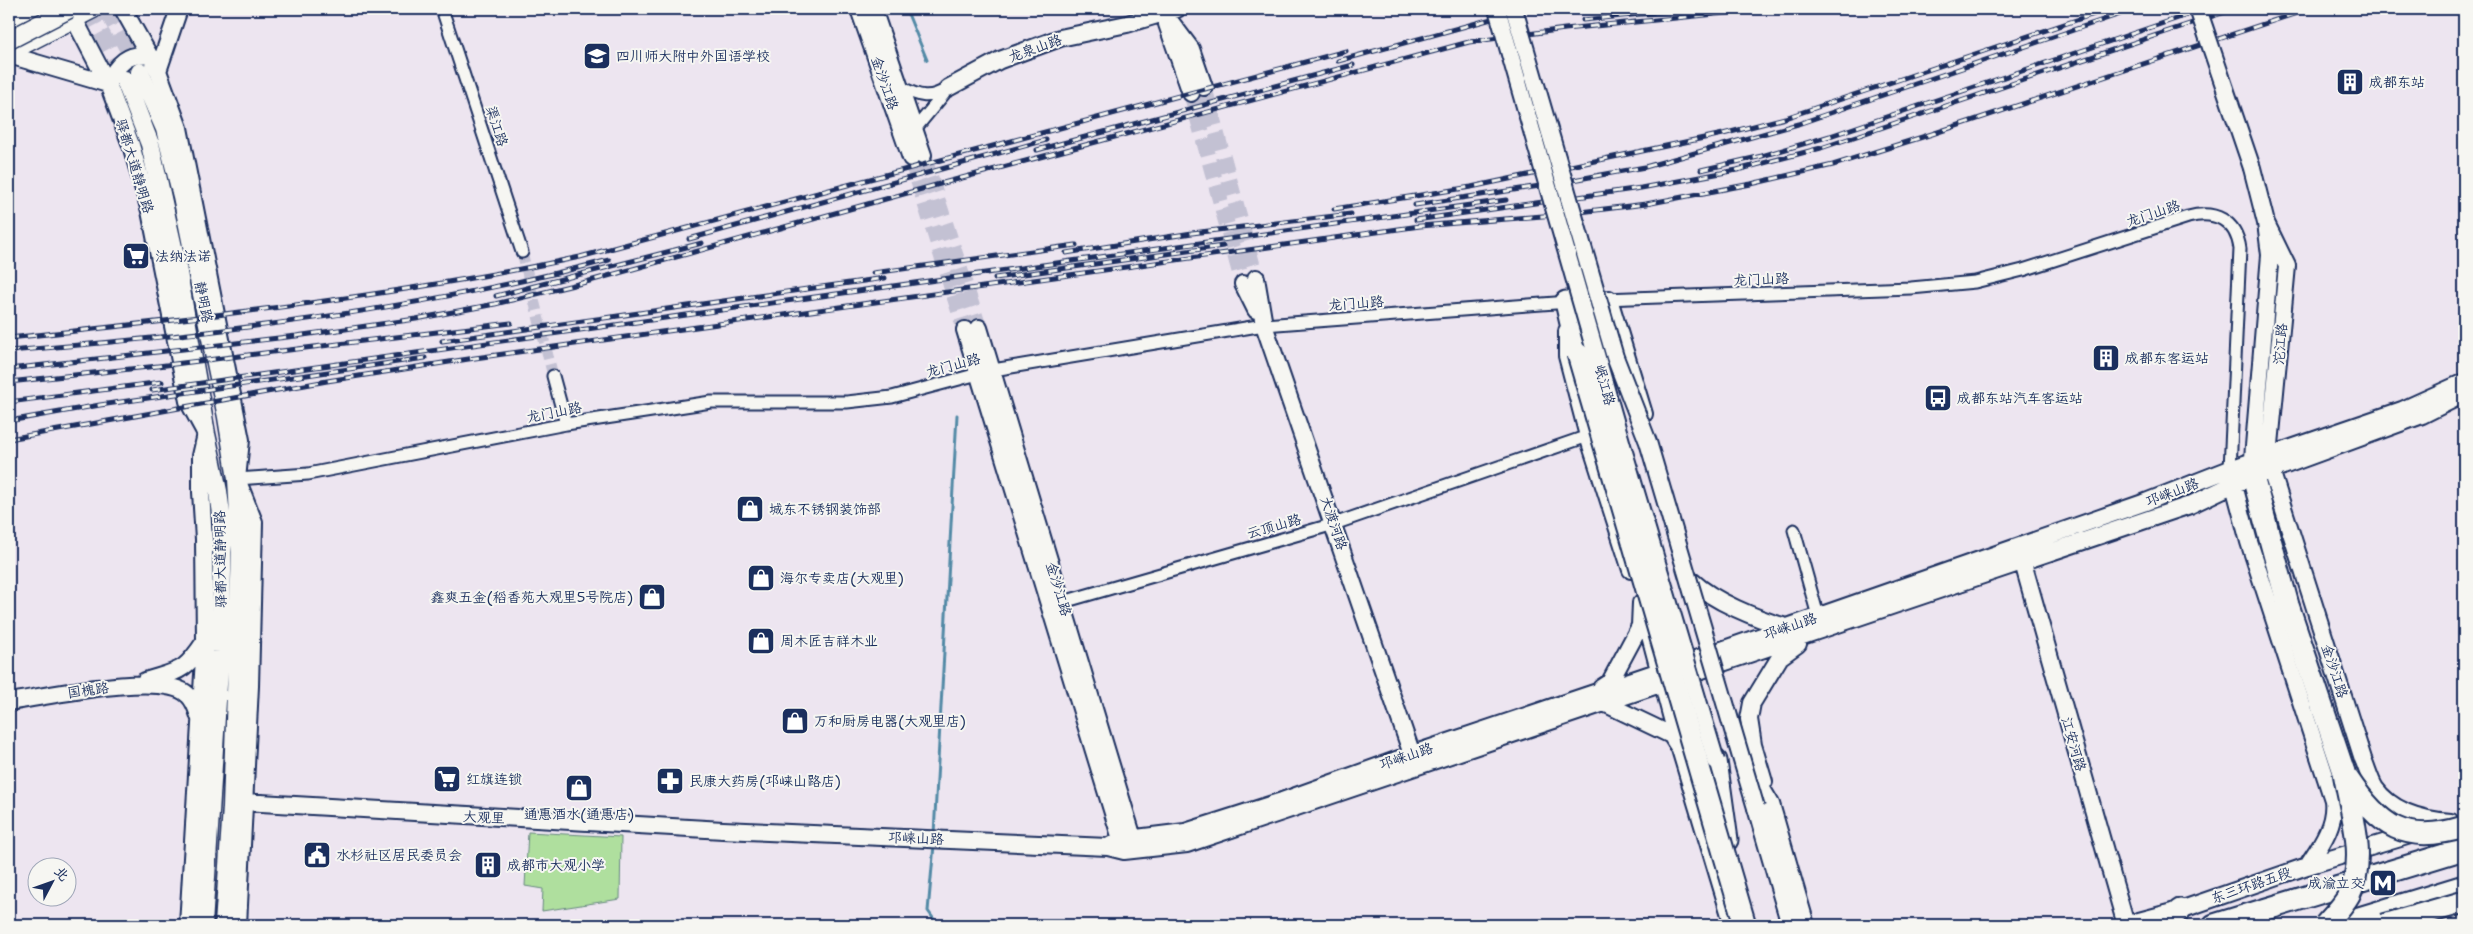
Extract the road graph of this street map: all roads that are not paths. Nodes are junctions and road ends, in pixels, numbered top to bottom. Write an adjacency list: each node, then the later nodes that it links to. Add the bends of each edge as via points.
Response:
1 (16, 9): 14 (main road)
2 (40, 9): 16 (main road)
3 (93, 9): 15 (main road)
4 (123, 9): 19 (street, 驿都大道静明路)
5 (179, 9): 19 (street)
6 (442, 9): 26 (street, 渠江路)
7 (859, 9): 24 (street, 金沙江路, via 917,156)
8 (873, 9): 21 (street, 金沙江路)
9 (1497, 9): 59 (street, 岷江路, bridge)
10 (1514, 9): 62 (street, 岷江路, bridge, via 1614,357 1648,442)
11 (2198, 9): 25 (street, bridge)
12 (2208, 9): 25 (street, bridge, via 2244,112)
13 (1167, 10): 22 (street, 龙泉山路, via 1127,24 1060,38 1000,60); 23 (street, via 1191,49)
14 (9, 12)
15 (71, 12): 17 (main road, bridge); 18 (main road); 20 (street, 驿都大道静明路)
16 (9, 25)
17 (9, 40)
18 (9, 54): 20 (street)
19 (154, 64): 20 (street, via 142,54 127,58 114,71); 40 (street, 驿都大道静明路, via 179,128 234,403 241,440)
20 (108, 84): 37 (street, 驿都大道静明路, via 131,145 150,211 188,401)
21 (901, 87): 22 (street, 龙泉山路, via 922,97 933,97); 24 (street, 金沙江路)
22 (948, 88): 24 (street)
23 (1198, 90)
24 (915, 129)
25 (2252, 168): 39 (street, 沱江路, via 2266,223 2287,266)
26 (522, 252)
27 (1249, 281): 30 (street, 大渡河路)
28 (1609, 299): 29 (street, 龙门山路); 39 (street, 龙门山路, via 1911,288 1974,282 2023,270 2188,217 2215,215 2232,228 2240,249); 44 (street)
29 (1566, 302): 30 (street, 龙门山路); 38 (street, via 1567,356); 68 (highway, bridge, via 1578,354)
30 (1264, 325): 32 (street, 龙门山路); 41 (street, 大渡河路)
31 (972, 329): 32 (street, 金沙江路)
32 (986, 371): 36 (street, 龙门山路, via 892,397 846,402 711,402); 46 (street, 金沙江路)
33 (553, 376): 36 (street)
34 (2464, 382): 39 (street, 邛崃山路)
35 (2464, 394): 39 (street, 邛崃山路, via 2422,415)
36 (566, 424): 40 (street, 龙门山路, via 308,474)
37 (206, 434): 40 (main road, 静明路, via 176,261 133,76 164,129 182,196); 50 (street, via 201,456); 74 (main road, 驿都大道静明路, via 218,491 223,553)
38 (1588, 436): 41 (street, 云顶山路); 45 (street)
39 (2251, 470): 43 (street, 邛崃山路, via 2190,505); 47 (street, 邛崃山路, via 2134,506); 60 (highway, via 2288,605); 63 (street, 金沙江路, via 2375,788 2393,805 2409,813 2430,820); 67 (street, via 2252,551 2333,800 2334,813 2325,838)
40 (236, 478): 61 (street, via 254,522); 75 (main road, 驿都大道静明路, via 241,552 232,807)
41 (1334, 524): 46 (street, 云顶山路); 58 (street, 大渡河路)
42 (1794, 530): 47 (street)
43 (2023, 563): 49 (street, 邛崃山路); 81 (street, 江安河路)
44 (1692, 582): 48 (street, via 1705,593 1765,621); 51 (street)
45 (1641, 603): 52 (street); 54 (street, via 1640,626)
46 (1057, 604): 65 (street, 金沙江路)
47 (1818, 616): 48 (street, 邛崃山路)
48 (1786, 627): 51 (street, 邛崃山路)
49 (1812, 634): 51 (street, 邛崃山路); 62 (street, via 1780,657 1752,703 1749,719)
50 (205, 641): 53 (street, via 191,663 180,670); 56 (street)
51 (1715, 659): 52 (street, 邛崃山路); 62 (street)
52 (1661, 677): 54 (street, 邛崃山路); 57 (street)
53 (137, 683): 55 (street, 国槐路); 56 (street, 国槐路, via 168,686 187,694 196,706)
54 (1601, 696): 57 (street, via 1671,735); 58 (street, 邛崃山路)
55 (9, 702)
56 (201, 724): 73 (street)
57 (1680, 749): 77 (street)
58 (1414, 760): 65 (street, 邛崃山路, via 1185,832)
59 (1716, 761): 68 (highway, bridge)
60 (2344, 772): 63 (highway, bridge, via 2365,804 2386,823 2420,835 2438,833); 84 (highway, bridge, via 2357,845 2357,869 2349,894)
61 (245, 802): 64 (street, 大观里); 76 (street)
62 (1763, 806): 79 (street); 80 (street)
63 (2460, 822): 67 (street, 东三环路五段)
64 (723, 830): 65 (street, 邛崃山路)
65 (1125, 845)
66 (2464, 849): 83 (highway, 东三环路五段)
67 (2307, 866): 71 (street, 东三环路五段)
68 (1733, 880): 78 (highway, bridge)
69 (2464, 886): 85 (highway)
70 (2464, 902): 86 (highway, bridge)
71 (2180, 910): 81 (street, 东三环路五段); 82 (highway)
72 (2464, 916): 87 (street)
73 (188, 925)
74 (203, 925)
75 (224, 925)
76 (238, 925)
77 (1734, 925)
78 (1745, 925)
79 (1790, 925)
80 (1806, 925)
81 (2125, 925)
82 (2163, 925)
83 (2214, 925)
84 (2325, 925)
85 (2336, 925)
86 (2384, 925)
87 (2435, 925)

